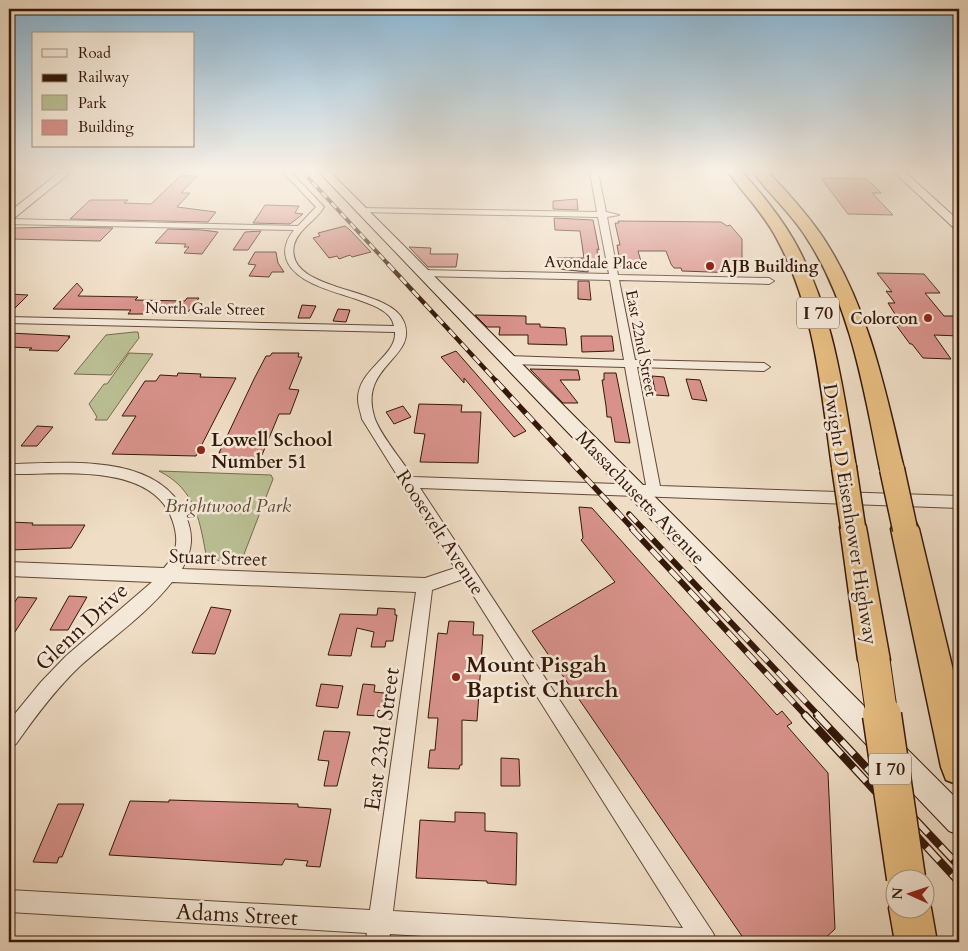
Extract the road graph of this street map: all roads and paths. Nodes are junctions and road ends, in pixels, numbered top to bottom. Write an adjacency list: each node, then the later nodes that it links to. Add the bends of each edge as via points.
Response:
1 (311, 216): 9 (street)
2 (366, 216): 10 (street, Massachusetts Avenue)
3 (601, 216): 11 (street, East 22nd Street)
4 (771, 216): 30 (highway, Dwight D Eisenhower Highway / I 70, bridge, via 799,262 814,302 824,343)
5 (800, 216): 28 (highway, I 70, bridge, via 834,268 865,350)
6 (948, 216): 8 (street)
7 (9, 222): 9 (street)
8 (959, 227)
9 (298, 228): 14 (street, via 289,250 300,272 330,291 386,308 397,318)
10 (421, 273): 11 (street, Avondale Place); 15 (street, Massachusetts Avenue)
11 (612, 277): 12 (street, Avondale Place); 16 (street, East 22nd Street)
12 (770, 281)
13 (9, 320): 14 (street, North Gale Street)
14 (400, 329): 19 (street, Roosevelt Avenue, via 396,348 370,377 363,396 368,419)
15 (507, 360): 16 (street); 20 (street, Massachusetts Avenue)
16 (629, 363): 17 (street); 21 (street, East 22nd Street)
17 (764, 367)
18 (9, 469): 25 (street, via 116,473 156,486 173,504 185,543)
19 (408, 482): 20 (street); 24 (street, Roosevelt Avenue)
20 (634, 489): 21 (street); 29 (street, Massachusetts Avenue)
21 (654, 490): 22 (street)
22 (959, 502)
23 (9, 569): 25 (street, Stuart Street)
24 (466, 571): 26 (street); 34 (street, Roosevelt Avenue)
25 (170, 576): 26 (street, Stuart Street); 27 (street, Glenn Drive, via 71,663)
26 (425, 585): 33 (street, East 23rd Street)
27 (9, 737)
28 (959, 767)
29 (959, 822)
30 (905, 868)
31 (9, 901): 33 (street, Adams Street)
32 (912, 918): 35 (highway)
33 (378, 932): 34 (street, Adams Street)
34 (705, 942)
35 (916, 942)

